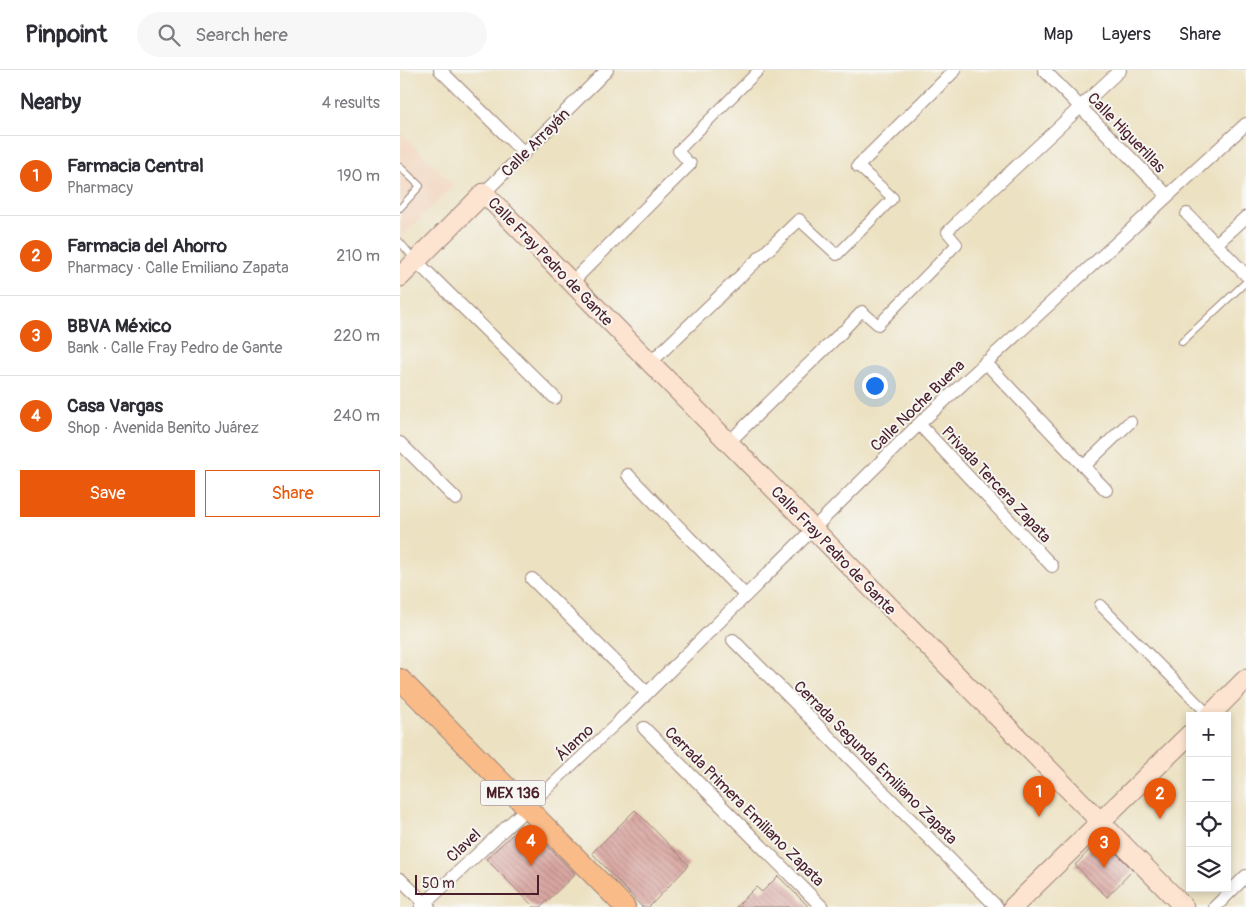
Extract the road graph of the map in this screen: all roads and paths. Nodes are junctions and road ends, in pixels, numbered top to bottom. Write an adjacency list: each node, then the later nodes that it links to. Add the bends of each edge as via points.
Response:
1 (440, 70): 9 (street)
2 (606, 70): 9 (street, Calle Arrayán)
3 (759, 70): 10 (street, via 678,151)
4 (955, 70): 11 (street)
5 (1044, 70): 7 (street, Calle Higuerillas)
6 (1120, 70): 7 (street)
7 (1081, 108): 14 (street, Calle Higuerillas); 19 (street)
8 (1246, 124): 14 (street, Calle Noche Buena)
9 (524, 153): 13 (street, Calle Arrayán)
10 (690, 164): 25 (street)
11 (858, 166): 18 (street, via 893,198 837,255)
12 (400, 167): 15 (lane, via 420,186)
13 (484, 194): 22 (main road, Calle Arrayán); 25 (main road, Calle Fray Pedro de Gante)
14 (1167, 195): 29 (street, Calle Noche Buena)
15 (400, 208)
16 (1187, 214): 21 (street)
17 (1246, 217): 21 (street)
18 (799, 220): 30 (street)
19 (959, 220): 27 (street, via 947,232 957,244 878,325 862,311)
20 (400, 242): 22 (lane)
21 (1216, 244): 23 (street)
22 (416, 261): 24 (main road, Calle Arrayán); 31 (street)
23 (1246, 275)
24 (400, 277)
25 (572, 282): 30 (main road, Calle Fray Pedro de Gante)
26 (1246, 282): 28 (lane)
27 (842, 332): 35 (street)
28 (1182, 342)
29 (985, 362): 33 (street, Calle Noche Buena); 36 (street)
30 (650, 363): 35 (main road, Calle Fray Pedro de Gante)
31 (555, 398)
32 (1130, 422): 36 (street)
33 (919, 424): 40 (street, Calle Noche Buena); 41 (street, Privada Tercera Zapata)
34 (400, 442): 39 (street)
35 (728, 443): 40 (main road, Calle Fray Pedro de Gante)
36 (1084, 466): 38 (street)
37 (628, 474): 43 (street)
38 (1106, 490)
39 (456, 499)
40 (812, 528): 43 (street, Calle Noche Buena); 55 (main road, Calle Fray Pedro de Gante)
41 (1052, 566)
42 (532, 579): 48 (street)
43 (745, 595): 48 (street, Calle Noche Buena)
44 (1100, 605): 49 (street)
45 (732, 640): 61 (street, Cerrada Segunda Emiliano Zapata)
46 (400, 679): 54 (main road, MEX 136)
47 (1246, 679): 50 (main road)
48 (647, 694): 51 (street, Calle Noche Buena)
49 (1205, 712)
50 (1213, 712)
51 (620, 720): 54 (street, Álamo)
52 (644, 728): 60 (street, Cerrada Primera Emiliano Zapata)
53 (1186, 738): 55 (main road)
54 (527, 808): 58 (street, Clavel); 59 (main road, MEX 136)
55 (1099, 822): 62 (main road); 63 (main road, Calle Fray Pedro de Gante)
56 (1246, 876): 64 (street)
57 (400, 879): 58 (street)
58 (425, 906)
59 (625, 907)
60 (822, 907)
61 (997, 907)
62 (1013, 907)
63 (1184, 907)
64 (1215, 907)

